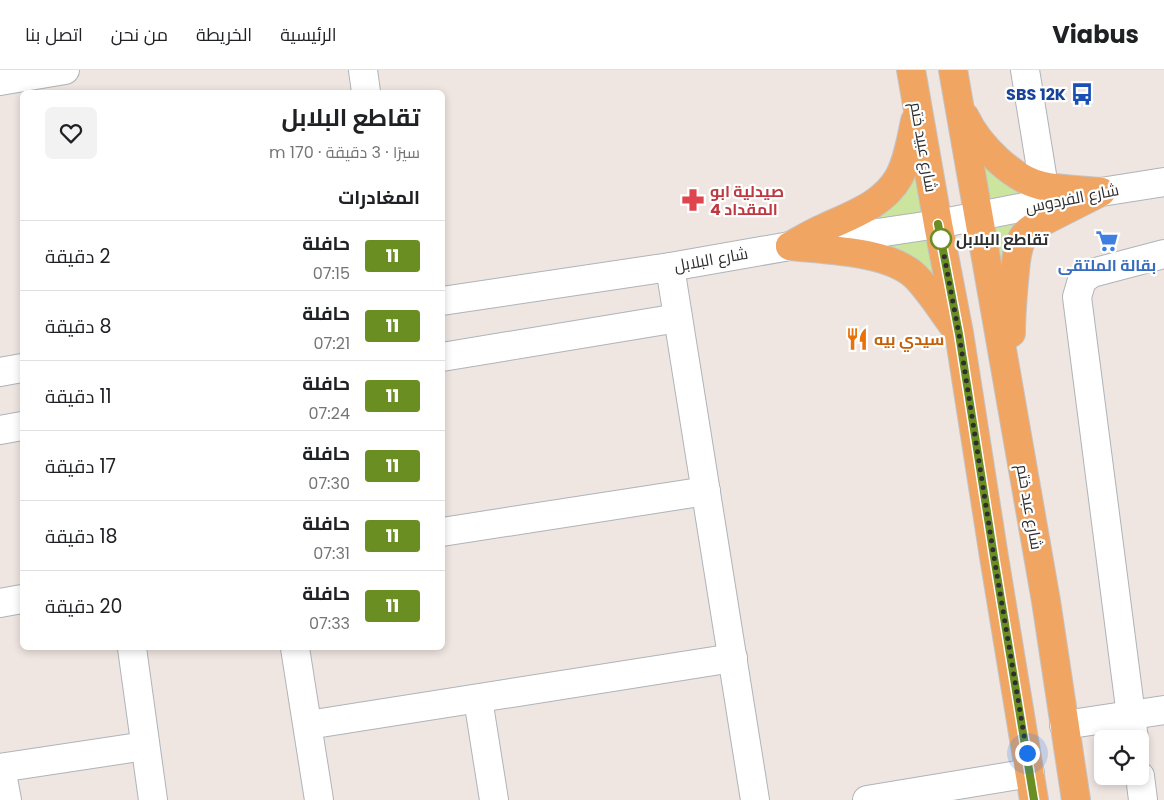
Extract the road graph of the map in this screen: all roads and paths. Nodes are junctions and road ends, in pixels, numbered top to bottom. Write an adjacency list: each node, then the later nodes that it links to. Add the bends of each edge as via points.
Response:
1 (65, 70): 6 (street)
2 (363, 70): 7 (street)
3 (911, 70): 9 (main road, شارع عبيد ختم)
4 (953, 70): 8 (main road)
5 (1025, 70): 11 (street)
6 (0, 81)
7 (366, 90)
8 (958, 101): 11 (main road, via 978,139 1006,168 1022,179); 13 (main road)
9 (917, 106): 14 (main road, شارع عبيد ختم); 15 (main road, via 910,149 899,176 886,194 857,214)
10 (1164, 182): 12 (street, شارع الفردوس)
11 (1044, 186): 12 (main road)
12 (1101, 192): 13 (street, شارع الفردوس); 24 (main road, via 1031,228 1024,236 1016,259)
13 (979, 216): 14 (street, شارع البلابل); 24 (main road, شارع عبد ختم)
14 (938, 224): 15 (street, شارع البلابل); 20 (main road)
15 (790, 246): 17 (street, شارع البلابل); 20 (main road, via 879,257 898,264 914,275)
16 (1164, 254): 38 (street, via 1092,274 1082,280 1077,297)
17 (670, 267): 18 (street, شارع البلابل); 19 (street)
18 (445, 301)
19 (678, 318): 21 (street); 27 (street)
20 (959, 334): 41 (main road)
21 (445, 357)
22 (20, 368): 23 (street)
23 (0, 372)
24 (1009, 389): 37 (main road, شارع عبد ختم)
25 (20, 426): 26 (street)
26 (0, 430)
27 (706, 491): 28 (street); 33 (street)
28 (445, 532)
29 (20, 599): 30 (street)
30 (0, 603)
31 (132, 650): 39 (street)
32 (295, 650): 36 (street)
33 (732, 658): 34 (street); 47 (street)
34 (478, 698): 36 (street); 46 (street)
35 (1164, 710): 38 (street)
36 (308, 725): 45 (street)
37 (1064, 725): 38 (street); 50 (main road, شارع عبد ختم)
38 (1132, 727)
39 (145, 746): 40 (street); 44 (street)
40 (1, 768): 43 (street)
41 (1030, 773): 48 (street); 49 (main road)
42 (1141, 785): 51 (street)
43 (6, 800)
44 (153, 800)
45 (319, 800)
46 (494, 800)
47 (755, 800)
48 (867, 800)
49 (1034, 800)
50 (1076, 800)
51 (1143, 800)

